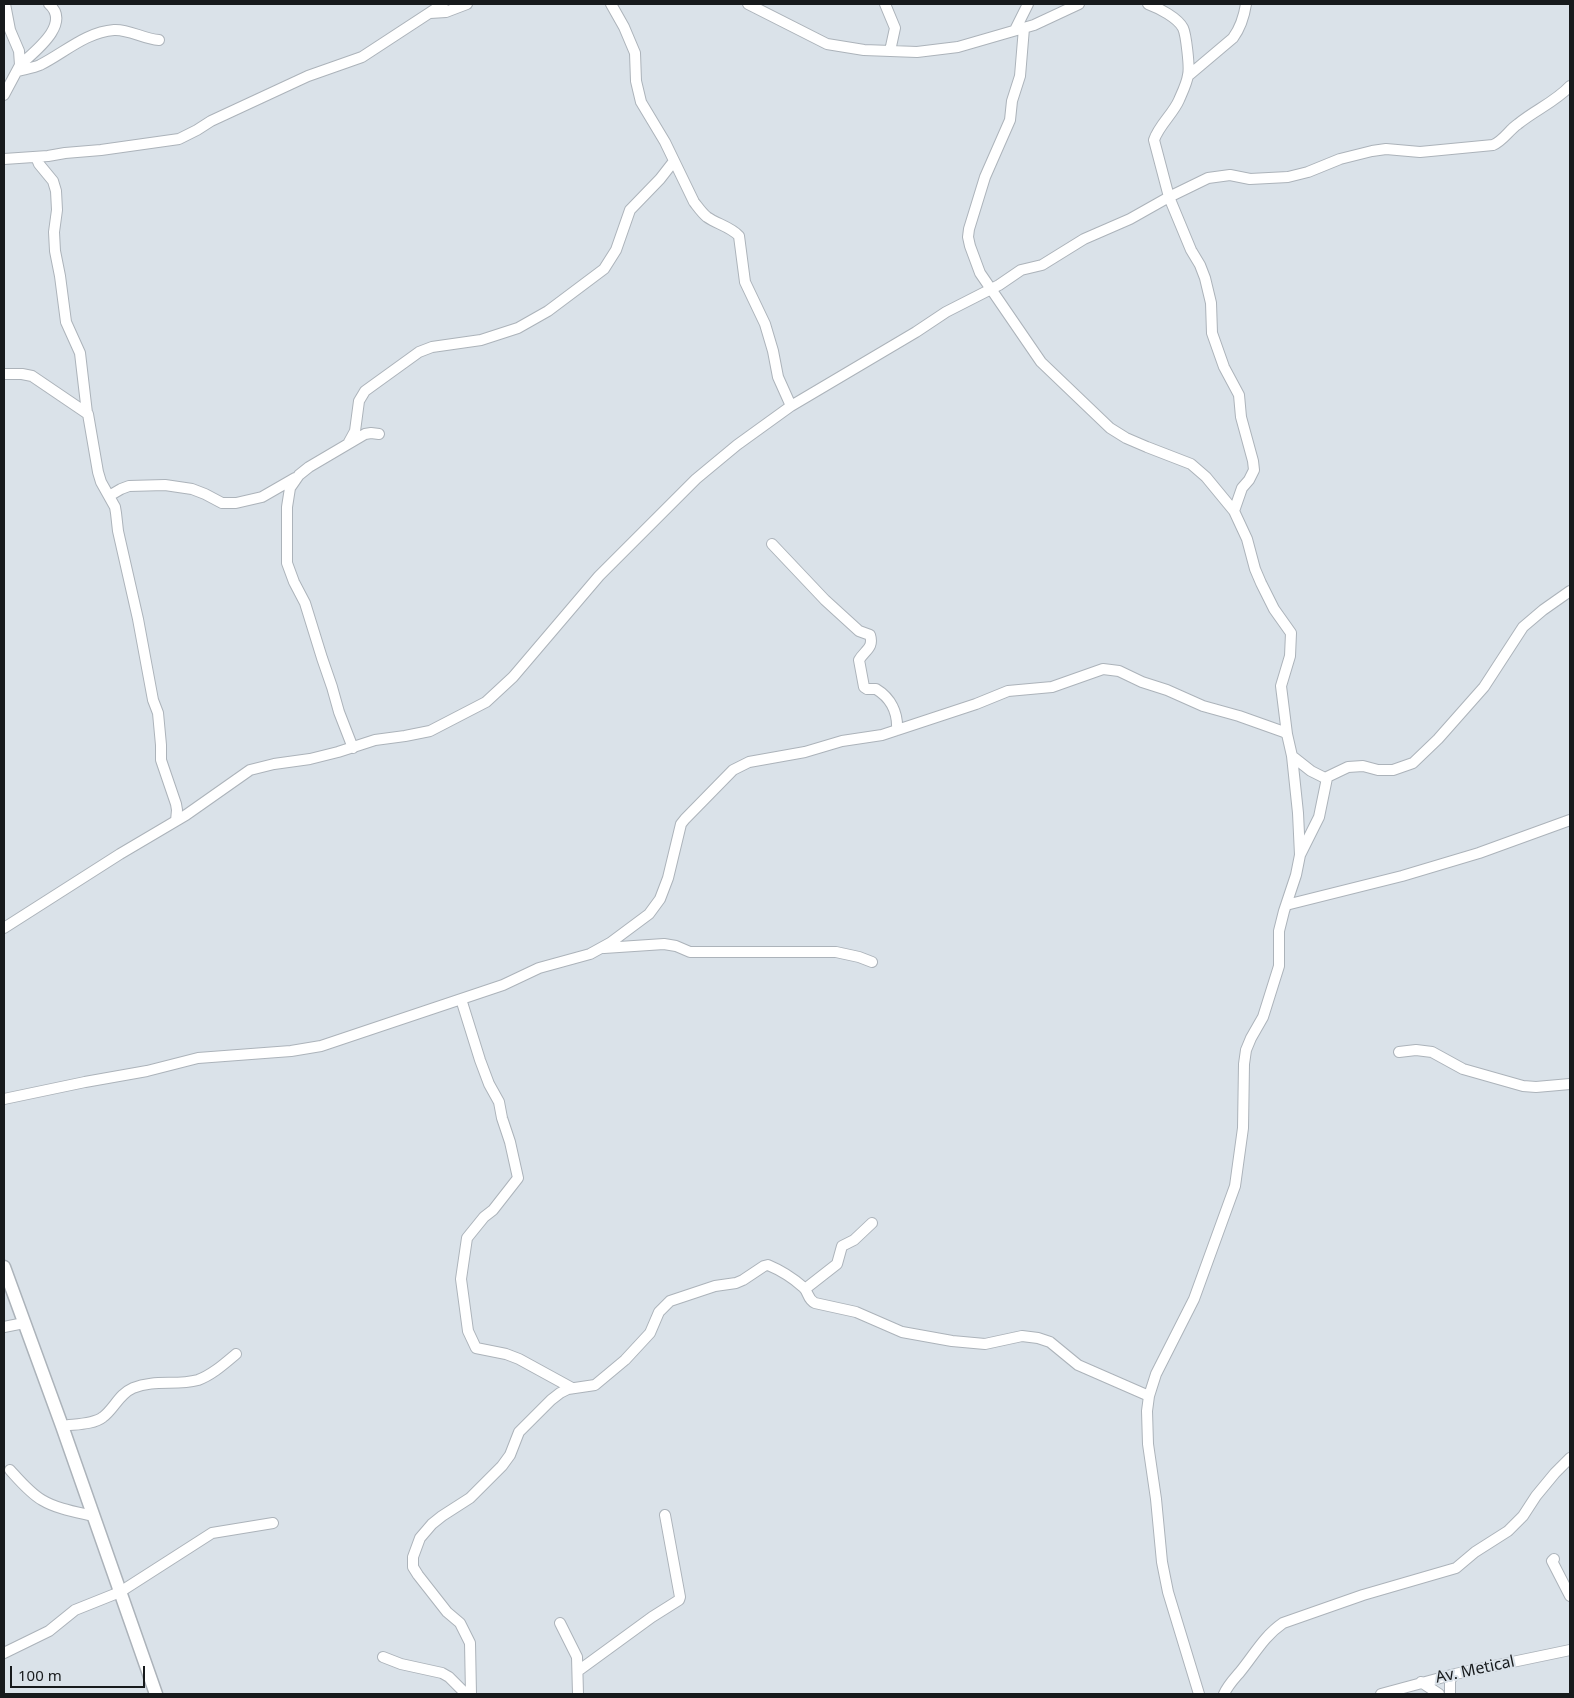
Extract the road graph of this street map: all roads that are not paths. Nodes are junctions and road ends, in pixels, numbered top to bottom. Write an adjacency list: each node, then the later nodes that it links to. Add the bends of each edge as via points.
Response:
1 (5, 4): 16 (street, via 18,51)
2 (49, 4): 16 (street, via 56,22 52,34)
3 (443, 4): 12 (street)
4 (467, 4): 12 (street, via 446,12)
5 (611, 4): 22 (street, via 634,53 641,102)
6 (748, 4): 15 (street, via 827,44)
7 (885, 4): 15 (street, via 895,28)
8 (1028, 4): 13 (street)
9 (1079, 4): 13 (street)
10 (1148, 4): 17 (street, via 1163,11 1184,29)
11 (1246, 4): 17 (street, via 1238,32)
12 (430, 13): 20 (street, via 362,57 308,76 179,139)
13 (1020, 29): 15 (street, via 937,51); 24 (street, via 1020,76 1010,120 985,177 968,237 978,268)
14 (159, 40): 16 (street, via 149,40 126,31 102,32 40,65)
15 (890, 51)
16 (19, 68): 19 (street)
17 (1188, 76): 23 (street, via 1178,102 1154,140)
18 (1570, 86): 23 (street, via 1494,145 1414,153 1386,149 1372,151 1288,177 1225,175 1208,178)
19 (4, 95)
20 (36, 157): 21 (street); 27 (street, via 56,191 55,250 66,322 80,353)
21 (4, 159)
22 (674, 161): 26 (street, via 703,214 738,236 745,282 764,324 778,377); 29 (street, via 630,210 616,250 604,269 548,311 518,328 481,340 419,352 365,391 359,401 355,431)
23 (1169, 197): 24 (street, via 1084,239 1042,265 1021,270); 32 (street, via 1205,278 1212,309 1212,332 1224,367 1239,395 1241,417 1254,461 1254,470 1239,494)
24 (991, 290): 26 (street, via 946,312); 32 (street, via 1041,362 1110,428 1126,438 1191,464)
25 (4, 374): 27 (street, via 32,376 41,380)
26 (791, 406): 37 (street, via 696,478 599,576 518,671 486,702 430,731 375,740)
27 (87, 413): 31 (street, via 98,472)
28 (379, 434): 29 (street, via 371,432)
29 (349, 442): 30 (street)
30 (299, 475): 31 (street, via 262,497 236,503 222,503 192,489 165,485 129,486); 37 (street, via 290,488 287,501 288,563 305,603 339,712)
31 (109, 496): 41 (street, via 116,513 158,713 161,760 178,810)
32 (1234, 511): 36 (street, via 1261,583 1291,633 1290,656 1281,686)
33 (772, 544): 35 (street, via 830,605 859,631 870,635 871,646 859,660 864,687 876,689 888,699 898,718)
34 (1570, 591): 39 (street, via 1523,627 1484,687 1413,763 1394,770 1348,767)
35 (898, 730): 36 (street, via 1008,691 1052,687 1103,669 1119,671 1203,706); 45 (street, via 805,752 758,759 733,770 681,824 668,878 655,907)
36 (1287, 734): 38 (street)
37 (354, 748): 41 (street, via 256,768)
38 (1292, 756): 39 (street, via 1311,771); 42 (street)
39 (1327, 778): 42 (street, via 1319,817)
40 (1570, 820): 43 (street, via 1479,853)
41 (176, 821): 44 (street)
42 (1300, 856): 43 (street)
43 (1286, 905): 58 (street, via 1279,931 1279,966 1263,1017 1246,1050 1243,1128 1235,1186 1194,1299 1156,1374)
44 (5, 926)
45 (603, 948): 46 (street, via 664,944 690,952 836,952); 47 (street, via 549,964 518,979)
46 (872, 962)
47 (460, 999): 50 (street, via 321,1046 291,1052 198,1058); 57 (street, via 489,1084 499,1102 518,1178 466,1238 461,1279 468,1332 476,1348 519,1359)
48 (1399, 1052): 49 (street, via 1432,1052 1463,1069 1522,1086)
49 (1570, 1084)
50 (4, 1099)
51 (872, 1223): 53 (street, via 854,1240 842,1246 837,1264)
52 (4, 1267): 54 (street)
53 (805, 1289): 57 (street, via 766,1265 736,1283 715,1286 670,1301 659,1312 650,1333 625,1360 595,1385); 58 (street, via 811,1301 856,1312 911,1334 971,1344 1022,1336 1038,1338 1050,1342 1078,1366)
54 (24, 1322): 55 (street); 59 (street)
55 (4, 1327)
56 (236, 1354): 59 (street, via 205,1377 134,1388 98,1420)
57 (572, 1388): 77 (street, via 560,1393 527,1424 502,1466 470,1498 432,1524 415,1549 414,1571 460,1623 470,1642)
58 (1149, 1396): 79 (street, via 1148,1444 1162,1562)
59 (62, 1426): 63 (street)
60 (1570, 1458): 80 (street, via 1508,1531 1456,1568 1283,1623 1252,1654)
61 (10, 1470): 63 (street, via 42,1500)
62 (665, 1515): 72 (street, via 679,1600)
63 (93, 1516): 66 (street)
64 (273, 1523): 66 (street, via 212,1533)
65 (1554, 1559): 67 (street, via 1554,1566)
66 (120, 1592): 70 (street, via 75,1610 49,1631); 75 (street)
67 (1570, 1596)
68 (560, 1623): 72 (street, via 577,1658)
69 (1570, 1650): 73 (street, Av. Metical)
70 (4, 1653)
71 (383, 1657): 76 (street, via 442,1673)
72 (578, 1671): 78 (street)
73 (1455, 1674): 74 (street, Av. Metical); 83 (street, via 1450,1680)
74 (1421, 1682): 81 (street, Av. Metical); 82 (street)
75 (156, 1694)
76 (466, 1694)
77 (470, 1694)
78 (578, 1694)
79 (1199, 1694)
80 (1224, 1694)
81 (1381, 1694)
82 (1439, 1694)
83 (1450, 1694)

